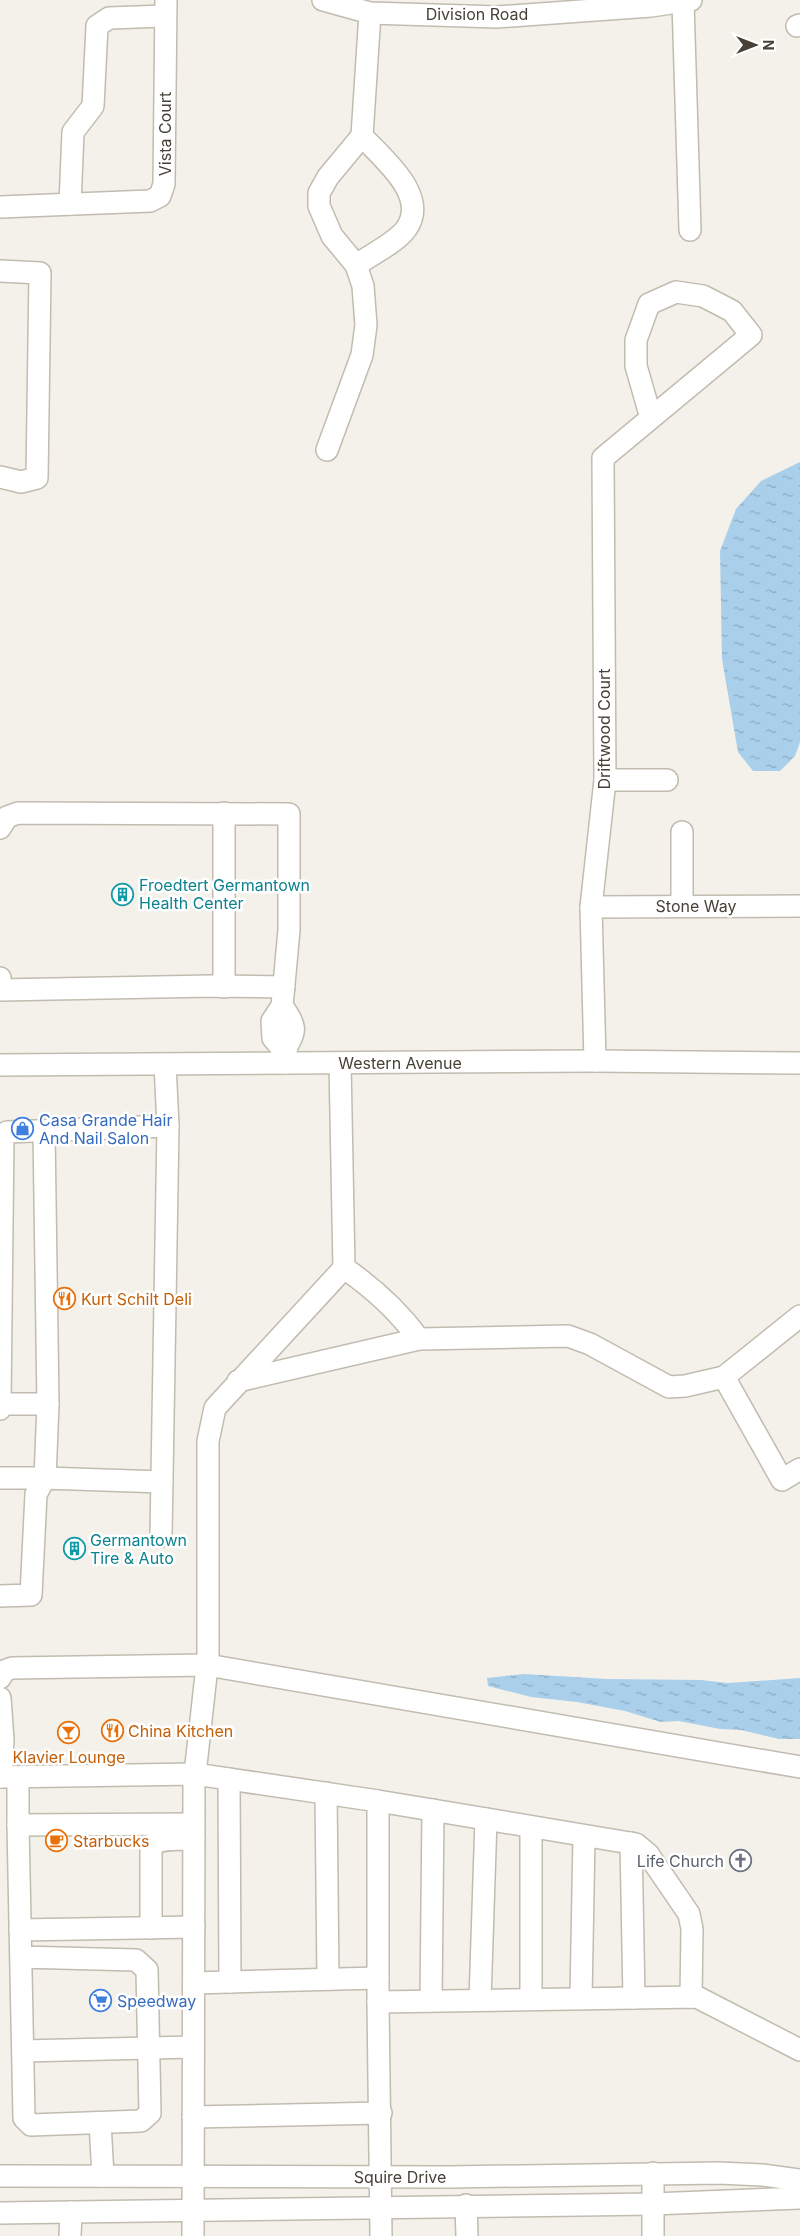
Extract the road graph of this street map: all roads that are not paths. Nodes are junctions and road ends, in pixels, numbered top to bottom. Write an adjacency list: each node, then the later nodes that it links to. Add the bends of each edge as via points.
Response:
1 (323, 0): 5 (street, Division Road)
2 (687, 1): 4 (street, Division Road, via 497,17); 9 (street)
3 (166, 8): 7 (street, via 109,18 97,26 93,106 73,132); 7 (street, Vista Court, via 164,184 160,196 150,201)
4 (469, 8): 5 (street, Division Road)
5 (370, 13): 6 (street)
6 (362, 136): 10 (street, via 319,193 319,206 332,236); 10 (street, via 406,185 412,198 412,214 406,230)
7 (70, 204): 8 (street, Vista Court)
8 (0, 207)
9 (690, 230)
10 (356, 265): 13 (street, via 363,286 362,355)
11 (0, 271): 14 (street, via 40,273 37,478 21,482)
12 (651, 418): 12 (street, Driftwood Court, via 751,335 732,311 703,296 676,292 649,304 636,340 636,366); 15 (street, Driftwood Court, via 603,458)
13 (327, 450)
14 (0, 477)
15 (605, 780): 16 (street); 22 (street, Driftwood Court)
16 (667, 780)
17 (224, 813): 18 (street, via 18,813 7,817); 24 (street); 25 (street, via 289,814 289,930)
18 (0, 828)
19 (682, 832): 20 (street)
20 (682, 906): 21 (street, Stone Way); 22 (street, Stone Way)
21 (800, 906)
22 (591, 907): 27 (street, Driftwood Court)
23 (0, 978): 24 (street, via 0,990)
24 (224, 987): 25 (street)
25 (283, 997): 26 (street, via 272,1021 273,1038)
26 (284, 1057): 29 (street, Western Avenue); 30 (street, Western Avenue)
27 (595, 1061): 28 (street, Western Avenue); 30 (street, Western Avenue)
28 (800, 1063)
29 (165, 1064): 31 (street, Western Avenue); 32 (street)
30 (340, 1064): 34 (street)
31 (0, 1065)
32 (168, 1126): 33 (street); 45 (street)
33 (44, 1131): 39 (street, via 8,1132 3,1135); 40 (street)
34 (344, 1268): 36 (street, via 406,1321); 38 (street)
35 (800, 1316): 37 (street)
36 (419, 1339): 37 (street, via 568,1336 590,1344 670,1386); 38 (street)
37 (724, 1377): 42 (street, via 782,1480)
38 (238, 1381): 48 (street, via 215,1408 208,1441)
39 (0, 1404): 40 (street); 41 (street)
40 (48, 1404): 44 (street)
41 (0, 1409)
42 (800, 1469)
43 (0, 1478): 44 (street)
44 (45, 1478): 45 (street); 47 (street, via 36,1494 31,1595)
45 (162, 1482): 46 (street)
46 (161, 1536)
47 (0, 1596)
48 (207, 1665): 49 (street, via 12,1668 4,1671); 51 (street); 52 (street)
49 (0, 1678)
50 (0, 1698): 53 (street)
51 (800, 1767)
52 (195, 1774): 53 (street); 54 (street); 61 (street)
53 (6, 1777): 59 (street)
54 (229, 1779): 55 (street); 71 (street)
55 (326, 1793): 56 (street); 69 (street)
56 (378, 1801): 57 (street); 68 (street)
57 (433, 1810): 58 (street); 77 (street)
58 (486, 1819): 60 (street); 76 (street)
59 (18, 1825): 61 (street); 66 (street)
60 (531, 1826): 62 (street); 75 (street)
61 (194, 1832): 64 (street); 65 (street, via 151,1845)
62 (584, 1836): 63 (street); 73 (street)
63 (631, 1843): 72 (street, via 648,1854 688,1914 692,1929); 74 (street)
64 (194, 1927): 65 (street); 70 (street)
65 (151, 1928): 66 (street)
66 (20, 1930): 67 (street)
67 (21, 1957): 80 (street, via 136,1960 147,1970); 82 (street)
68 (378, 1978): 69 (street); 78 (street)
69 (328, 1979): 71 (street)
70 (194, 1982): 71 (street); 79 (street)
71 (230, 1982)
72 (691, 1996): 74 (street); 81 (street, via 697,1996)
73 (581, 1998): 74 (street); 75 (street)
74 (634, 1998)
75 (531, 1999): 76 (street)
76 (480, 2000): 77 (street)
77 (431, 2001): 78 (street)
78 (378, 2002): 83 (street)
79 (194, 2047): 80 (street); 84 (street)
80 (148, 2048): 82 (street); 85 (street, via 150,2113 141,2121)
81 (800, 2050)
82 (23, 2051): 85 (street, via 24,2118 31,2125)
83 (381, 2113): 84 (street); 90 (street)
84 (194, 2117): 89 (street)
85 (100, 2123): 88 (street)
86 (653, 2174): 90 (street, Squire Drive); 91 (street, Squire Drive, via 728,2173); 93 (street)
87 (0, 2176): 88 (street, Squire Drive)
88 (103, 2176): 89 (street, Squire Drive)
89 (193, 2176): 90 (street, Squire Drive); 96 (street)
90 (382, 2177): 95 (street)
91 (800, 2180)
92 (800, 2198): 93 (street, Squire Drive)
93 (653, 2204): 94 (street, Squire Drive); 103 (street)
94 (466, 2206): 95 (street, Squire Drive); 102 (street)
95 (381, 2207): 96 (street, Squire Drive); 101 (street)
96 (193, 2209): 97 (street, Squire Drive); 100 (street)
97 (71, 2212): 98 (street, Squire Drive); 99 (street)
98 (0, 2213)
99 (70, 2236)
100 (193, 2236)
101 (381, 2236)
102 (467, 2236)
103 (653, 2236)

